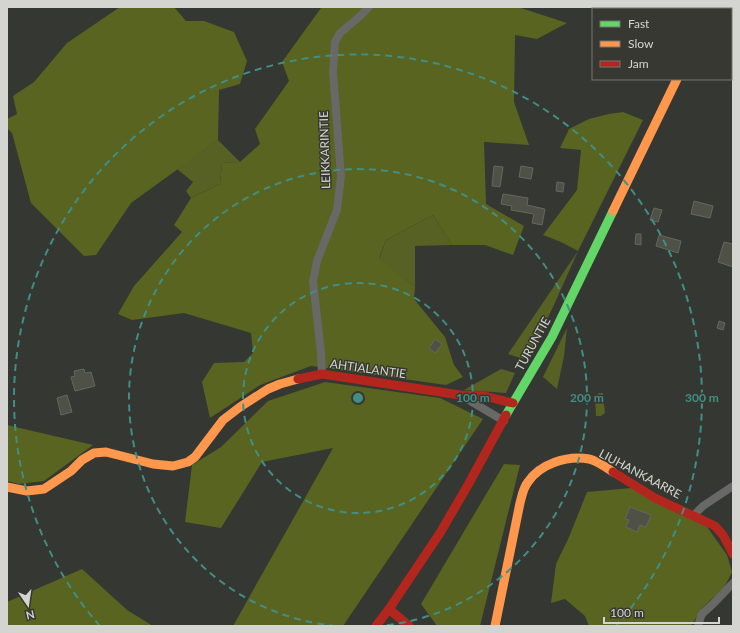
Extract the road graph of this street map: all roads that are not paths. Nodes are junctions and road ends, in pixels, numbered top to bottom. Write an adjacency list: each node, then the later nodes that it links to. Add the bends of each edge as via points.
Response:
1 (369, 7): 3 (street, LEIKKARINTIE, via 340,33 335,42 333,72 341,176 337,210 317,261 313,281)
2 (677, 80): 5 (main road, TURUNTIE, via 552,337)
3 (322, 374): 4 (main road, AHTIALANTIE); 8 (main road, AHTIALANTIE, via 280,384 240,407 223,420 195,457 188,462 173,466 153,464 106,452 94,453 44,489 27,491)
4 (460, 395): 5 (main road, AHTIALANTIE, via 484,396); 6 (street, AHTIALANTIE)
5 (513, 403): 6 (main road, TURUNTIE)
6 (504, 421): 12 (main road, TURUNTIE, via 440,532)
7 (733, 486): 9 (street)
8 (7, 487)
9 (694, 515): 10 (main road, LIUHANKAARRE, via 715,526); 15 (main road, LIUHANKAARRE, via 658,500 597,462 584,459 565,460 548,465 526,485 510,548)
10 (733, 554)
11 (733, 582): 16 (street, via 703,612)
12 (389, 609): 13 (main road, TURUNTIE); 14 (main road)
13 (376, 626)
14 (409, 626)
15 (496, 626)
16 (698, 626)

